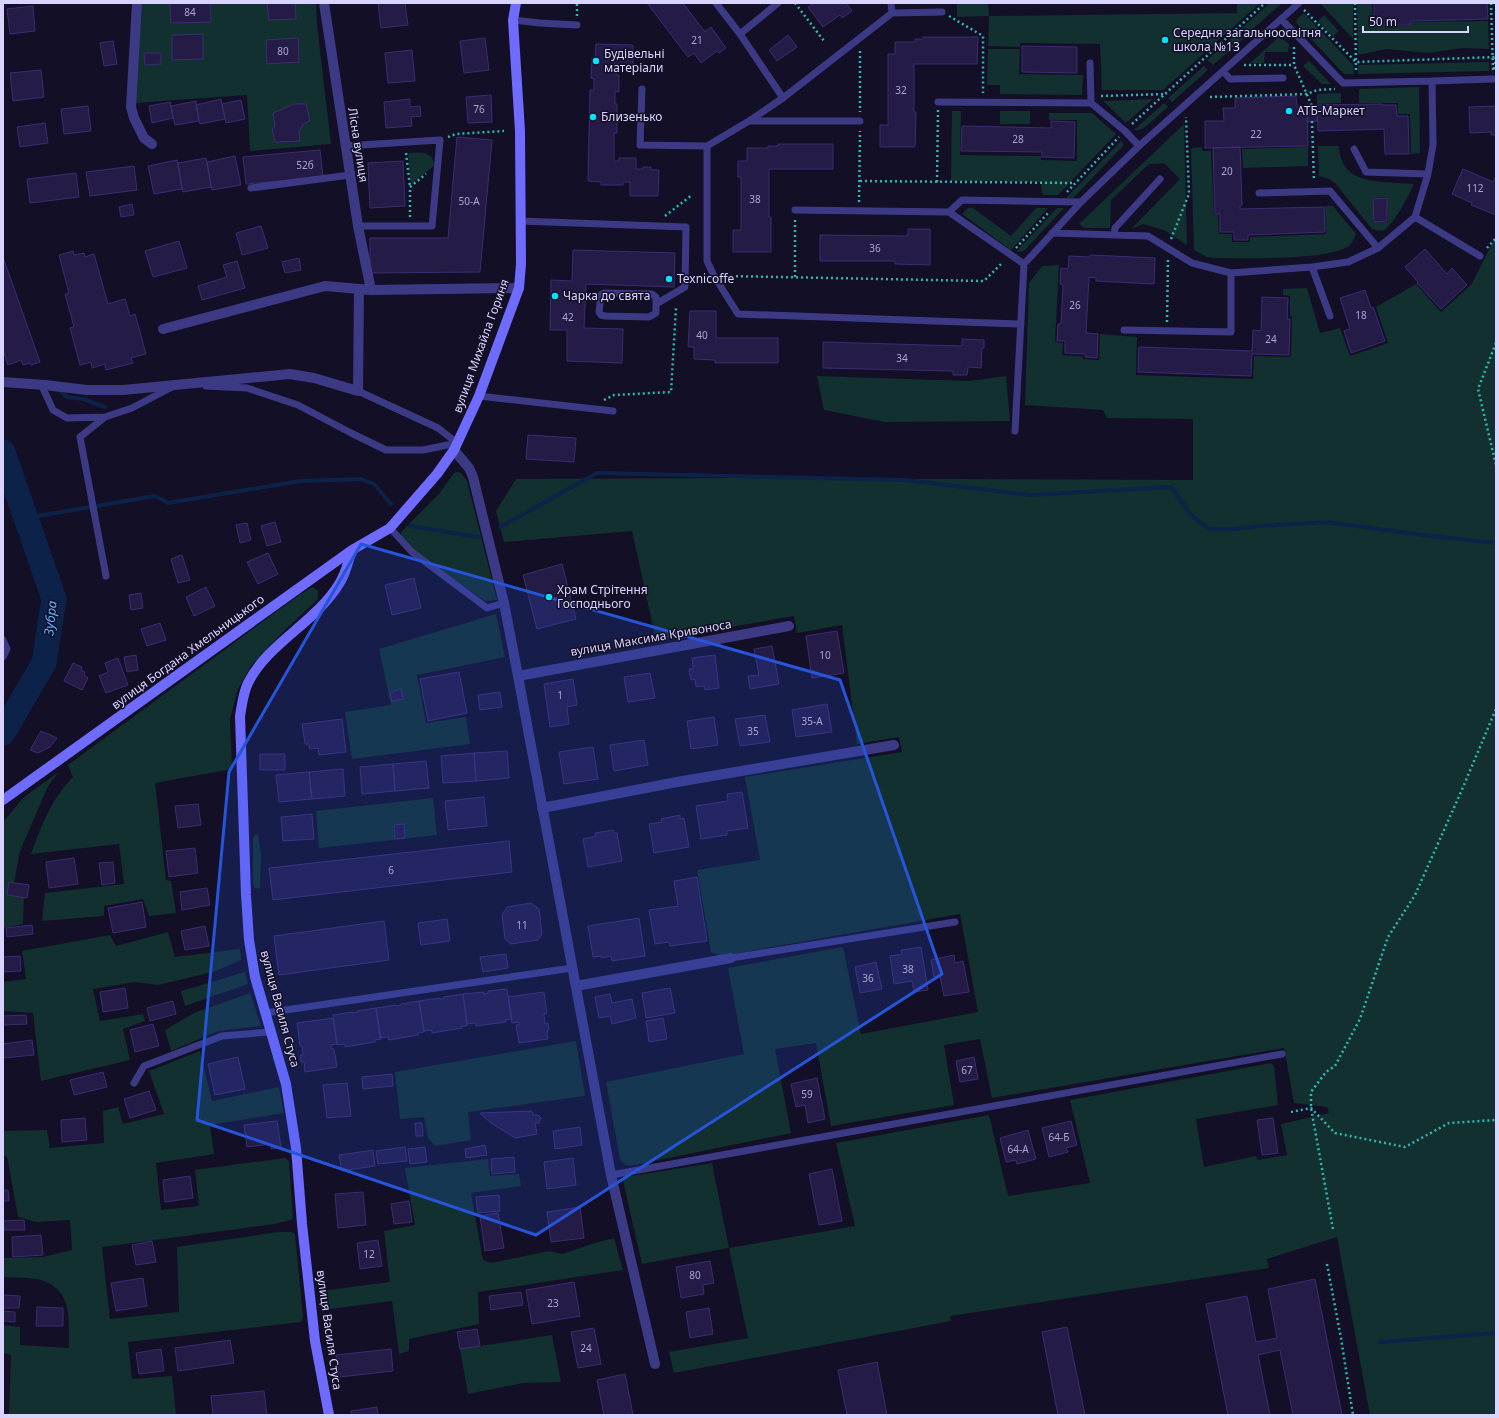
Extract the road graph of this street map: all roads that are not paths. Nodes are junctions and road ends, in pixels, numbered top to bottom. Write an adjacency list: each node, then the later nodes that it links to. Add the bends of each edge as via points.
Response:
1 (137, 3): 25 (street, via 131,107 144,138)
2 (324, 3): 26 (street, Лісна вулиця)
3 (516, 3): 11 (main road, вулиця Михайла Гориня)
4 (716, 3): 13 (lane)
5 (778, 3): 13 (lane)
6 (891, 3): 9 (lane)
7 (1299, 3): 10 (lane)
8 (942, 12): 9 (lane)
9 (892, 13): 20 (lane)
10 (1282, 19): 15 (lane); 18 (lane, via 1343,83)
11 (513, 20): 12 (lane); 39 (main road, вулиця Михайла Гориня, via 520,131)
12 (577, 25)
13 (740, 34): 20 (lane)
14 (1090, 63): 22 (lane)
15 (1223, 71): 16 (lane, via 1230,78); 28 (lane)
16 (1283, 78)
17 (1493, 79): 18 (lane)
18 (1432, 81): 30 (lane, via 1433,145)
19 (642, 89): 27 (lane, via 640,145)
20 (783, 98): 23 (lane)
21 (938, 102): 22 (lane)
22 (1091, 103): 28 (lane)
23 (749, 120): 24 (lane); 27 (lane)
24 (860, 121)
25 (152, 144)
26 (345, 146): 31 (street, Лісна вулиця); 40 (lane, via 440,140 432,226)
27 (707, 146): 53 (lane, via 707,261 738,314)
28 (1139, 146): 35 (lane)
29 (1354, 149): 30 (lane, via 1366,172)
30 (1428, 174): 38 (lane)
31 (350, 175): 33 (lane); 40 (street, Лісна вулиця)
32 (1160, 179): 42 (lane, via 1115,228)
33 (252, 188)
34 (1259, 193): 43 (lane, via 1330,191)
35 (1081, 202): 37 (lane, via 962,200); 41 (lane)
36 (795, 210): 37 (lane)
37 (949, 212): 45 (lane)
38 (1415, 217): 43 (lane); 44 (lane)
39 (520, 221): 48 (main road, вулиця Михайла Гориня); 51 (lane, via 686,227 685,288)
40 (358, 226): 50 (street, Лісна вулиця)
41 (1052, 233): 42 (lane); 45 (lane)
42 (1114, 235): 47 (lane, via 1148,236 1192,263)
43 (1378, 248): 46 (lane, via 1348,262)
44 (1480, 256)
45 (1024, 264): 53 (lane)
46 (1312, 267): 47 (lane); 52 (lane)
47 (1231, 273): 55 (lane, via 1232,332)
48 (519, 288): 50 (street); 60 (main road, вулиця Михайла Гориня)
49 (359, 289): 50 (street); 54 (street, via 325,286); 59 (street)
50 (371, 290)
51 (656, 304): 51 (lane, via 656,297 652,294 604,293 600,298 599,312 605,316 649,318 656,313)
52 (1330, 316)
53 (1021, 324): 63 (lane)
54 (163, 328)
55 (1124, 330)
56 (3, 382): 57 (street)
57 (41, 384): 58 (street, via 87,390); 62 (lane, via 54,410 67,418)
58 (177, 385): 59 (street, via 290,374); 62 (lane, via 132,408); 64 (lane, via 247,388 298,405 386,450 423,450)
59 (358, 391): 64 (lane, via 438,428)
60 (479, 396): 61 (lane); 64 (main road, вулиця Михайла Гориня)
61 (613, 411)
62 (105, 417): 67 (lane, via 80,437)
63 (1015, 432)
64 (455, 446): 65 (main road, вулиця Михайла Гориня, via 437,474); 68 (street, via 474,477)
65 (390, 528): 66 (main road, вулиця Богдана Хмельницького); 68 (lane, via 412,552 487,608)
66 (352, 550): 74 (main road, вулиця Богдана Хмельницького); 80 (main road, вулиця Василя Стуса, via 339,585 320,608 263,660 248,683 242,701 240,716 249,940)
67 (106, 576)
68 (504, 603): 72 (street)
69 (789, 626): 72 (street, вулиця Максима Кривоноса)
70 (3, 640): 71 (lane, via 7,649)
71 (3, 657)
72 (518, 676): 75 (street)
73 (894, 745): 75 (street, via 685,780)
74 (3, 800)
75 (542, 808): 78 (street)
76 (955, 922): 77 (lane)
77 (732, 958): 79 (street)
78 (572, 968): 79 (street); 80 (lane)
79 (576, 986): 84 (street)
80 (265, 1014): 81 (main road, вулиця Василя Стуса)
81 (270, 1032): 83 (lane, via 222,1036 144,1066); 86 (main road, вулиця Василя Стуса, via 286,1084 296,1148 315,1341)
82 (1282, 1054): 84 (lane)
83 (134, 1083)
84 (611, 1175): 85 (street)
85 (655, 1364)
86 (329, 1415)

